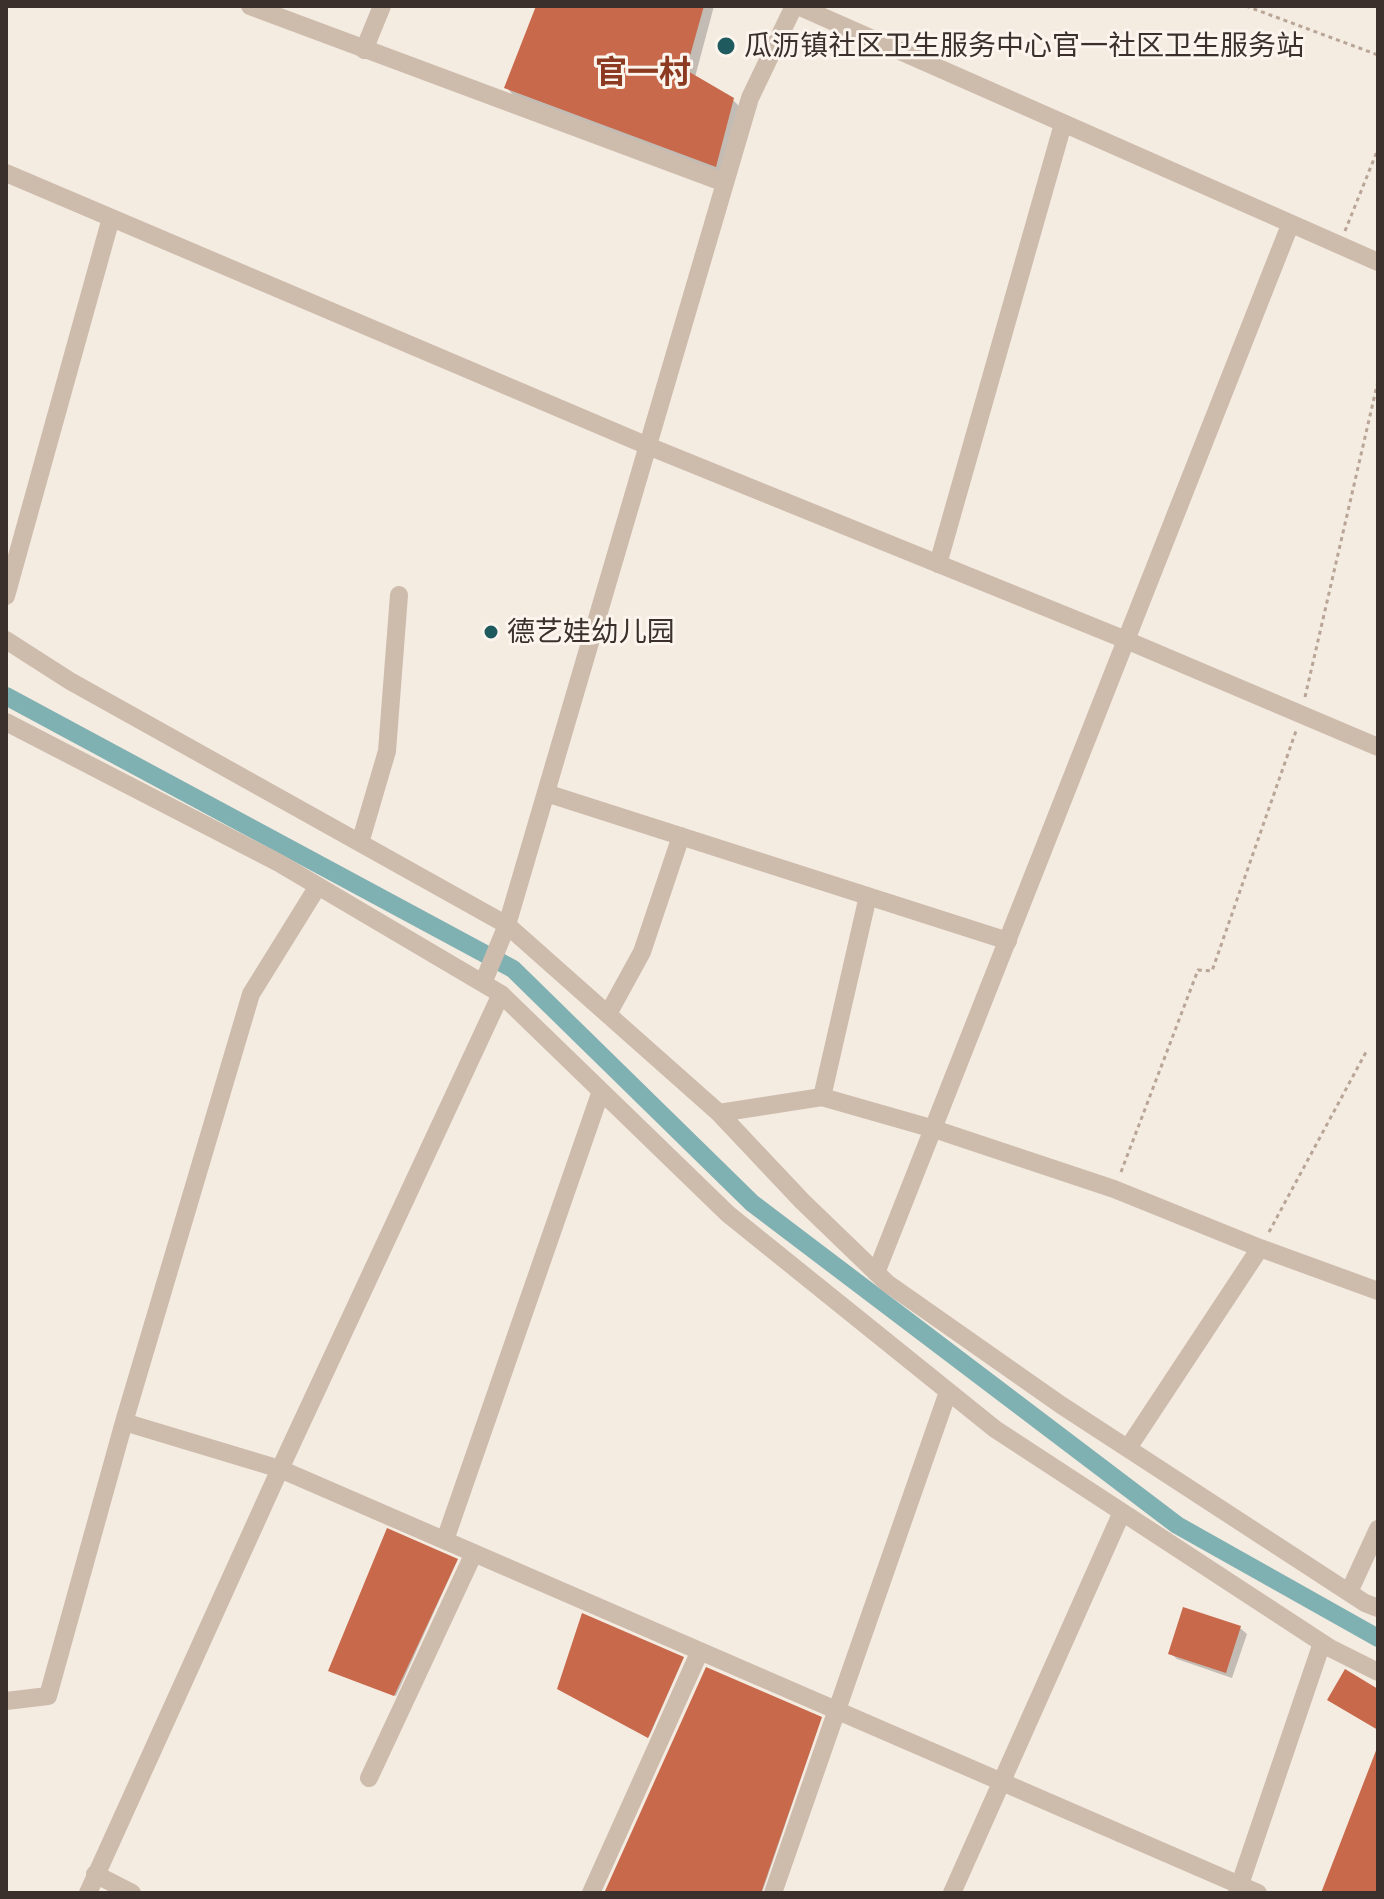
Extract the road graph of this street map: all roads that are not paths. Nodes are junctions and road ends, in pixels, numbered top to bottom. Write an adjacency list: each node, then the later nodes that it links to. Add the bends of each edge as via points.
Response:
1 (250, 6): 4 (street)
2 (382, 6): 4 (street)
3 (796, 6): 5 (street); 7 (street, via 750,98)
4 (364, 50): 7 (street)
5 (1063, 124): 9 (street); 12 (street)
6 (6, 173): 8 (street)
7 (725, 183): 11 (street)
8 (111, 218): 11 (street); 14 (street)
9 (1290, 225): 10 (street); 16 (street)
10 (1378, 262)
11 (648, 446): 12 (street); 19 (street)
12 (938, 564): 16 (street)
13 (399, 595): 21 (street, via 387,751)
14 (6, 596)
15 (6, 640): 21 (street)
16 (1126, 640): 18 (street); 25 (street)
17 (6, 722): 22 (street)
18 (1378, 747)
19 (546, 793): 20 (street); 24 (street)
20 (681, 836): 23 (street); 28 (street, via 642,952)
21 (360, 843): 24 (street)
22 (318, 886): 26 (street); 37 (street, via 251,994)
23 (868, 896): 25 (street); 30 (street)
24 (507, 925): 26 (street); 28 (street)
25 (1008, 941): 32 (street)
26 (483, 983): 27 (street)
27 (501, 994): 29 (street); 39 (street)
28 (608, 1014): 31 (street)
29 (601, 1091): 36 (street, via 728,1214); 42 (street)
30 (822, 1097): 31 (street); 32 (street)
31 (719, 1113): 34 (street)
32 (934, 1129): 33 (street, via 1114,1189); 34 (street)
33 (1260, 1248): 35 (street); 38 (street)
34 (876, 1273): 38 (street)
35 (1378, 1291)
36 (948, 1392): 40 (street); 50 (street)
37 (124, 1422): 39 (street); 49 (street, via 48,1696)
38 (1128, 1448): 44 (street)
39 (280, 1469): 42 (street); 53 (street)
40 (1122, 1512): 46 (street); 52 (street)
41 (1378, 1529): 44 (street)
42 (445, 1540): 43 (street)
43 (474, 1553): 47 (street); 51 (street)
44 (1349, 1592): 45 (street)
45 (1378, 1608)
46 (1322, 1643): 48 (street); 54 (street)
47 (700, 1651): 50 (street); 57 (street)
48 (1378, 1672)
49 (6, 1701)
50 (837, 1710): 52 (street); 58 (street)
51 (369, 1778)
52 (1002, 1782): 54 (street); 59 (street)
53 (95, 1874): 55 (street); 56 (street)
54 (1245, 1890)
55 (88, 1893)
56 (132, 1893)
57 (591, 1893)
58 (773, 1893)
59 (952, 1893)

